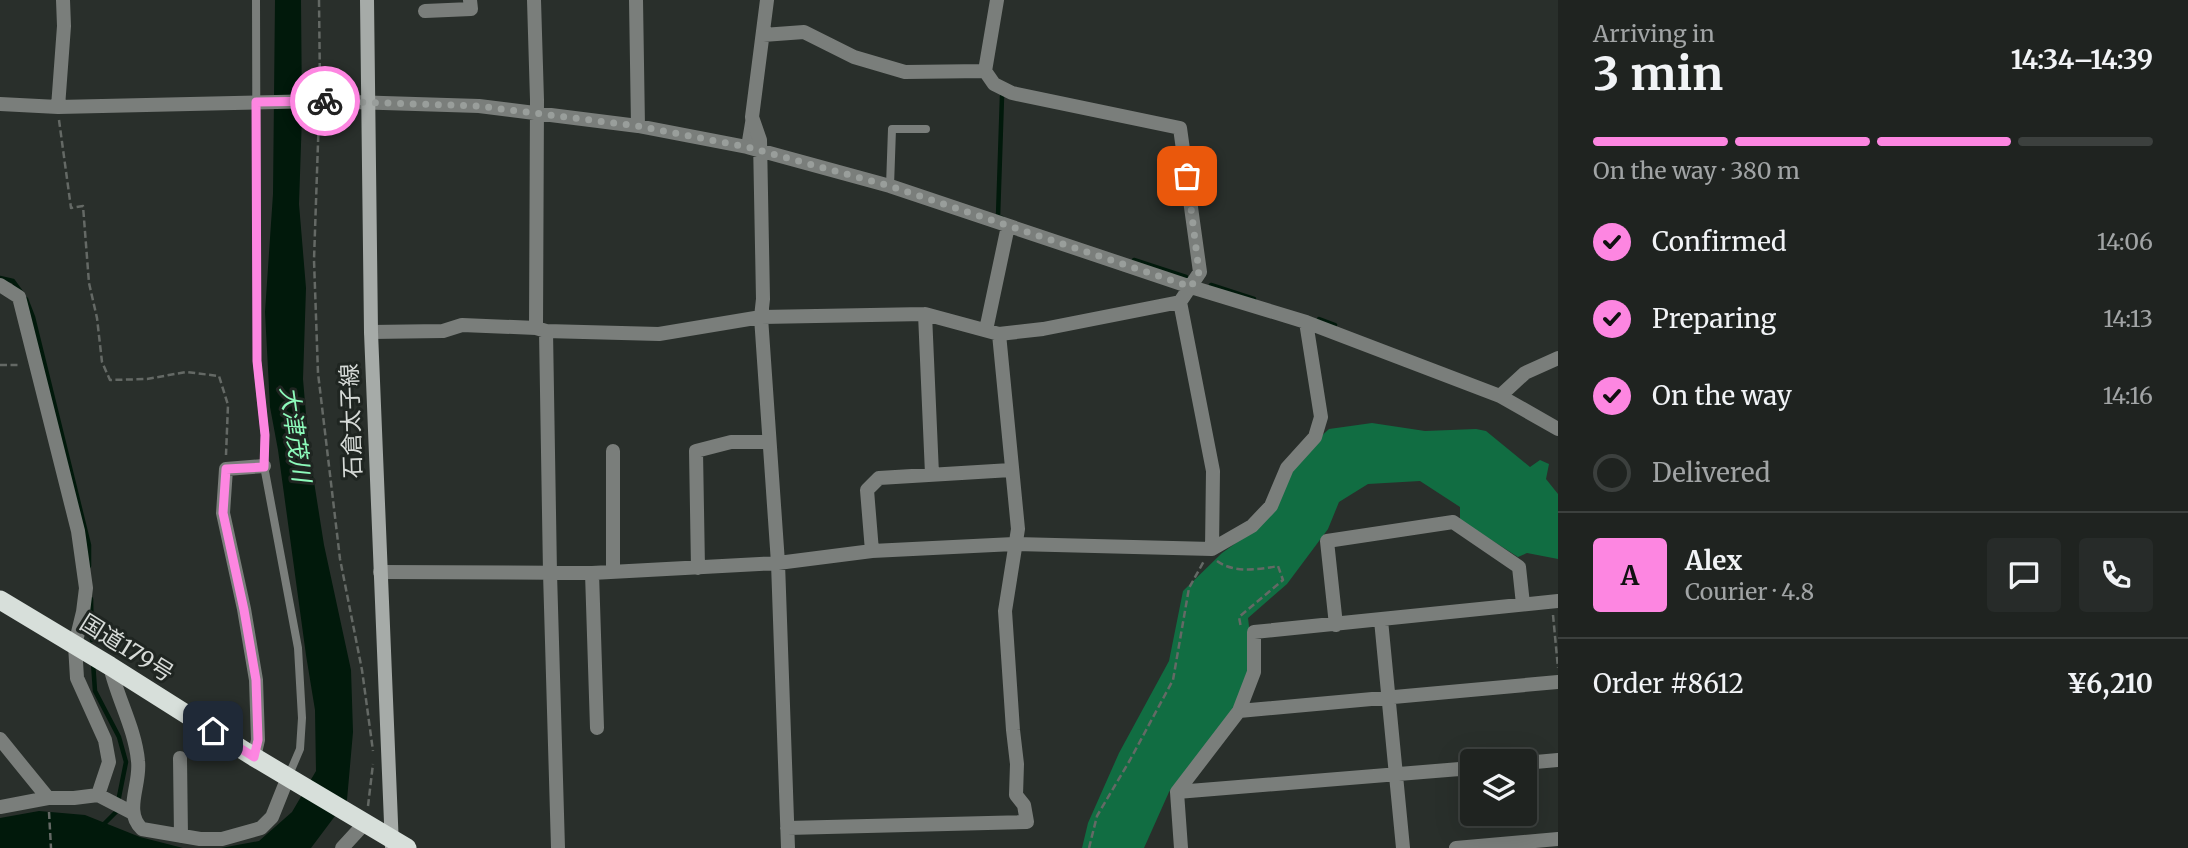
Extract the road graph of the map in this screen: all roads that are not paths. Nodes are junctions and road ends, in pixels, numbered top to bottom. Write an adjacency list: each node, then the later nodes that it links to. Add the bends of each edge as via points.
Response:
1 (63, 0): 15 (street)
2 (256, 0): 12 (lane)
3 (367, 0): 13 (main road, 石倉太子線)
4 (470, 0): 9 (street, via 471,9)
5 (534, 0): 16 (street)
6 (636, 0): 17 (street)
7 (767, 0): 10 (street)
8 (993, 1): 11 (street)
9 (425, 11)
10 (763, 35): 11 (street, via 804,32 854,57 905,72); 19 (street, via 752,117 760,140)
11 (985, 71): 23 (street, via 994,84 1012,93 1180,128 1199,272)
12 (258, 102): 13 (street); 15 (street); 36 (lane, via 257,361)
13 (368, 103): 16 (street, via 478,106); 29 (main road, 石倉太子線)
14 (0, 104): 15 (street)
15 (58, 107)
16 (536, 113): 17 (street); 28 (street)
17 (638, 126): 19 (street)
18 (926, 129): 20 (lane, via 892,130)
19 (754, 149): 20 (street); 26 (street)
20 (890, 186): 21 (street)
21 (1008, 226): 23 (street); 30 (street)
22 (0, 285): 53 (street, via 19,297 78,531 86,588)
23 (1191, 287): 24 (street); 27 (street)
24 (1180, 302): 30 (street, via 1043,329); 41 (street, via 1213,471)
25 (925, 314): 26 (street); 30 (street); 38 (street)
26 (761, 317): 28 (street, via 659,334); 34 (street)
27 (1306, 322): 32 (street); 41 (street, via 1321,417 1315,437 1287,468 1270,506 1252,526)
28 (541, 330): 29 (street, via 462,325 443,331); 46 (street)
29 (371, 332): 45 (main road, 石倉太子線)
30 (992, 332): 37 (street)
31 (1558, 358): 32 (street, via 1525,373)
32 (1500, 396): 33 (street)
33 (1558, 429)
34 (769, 442): 42 (street); 43 (street, via 731,442 696,451)
35 (613, 451): 44 (street)
36 (264, 467): 60 (street, via 226,469 223,513 256,680 258,740); 66 (lane, via 298,648 302,718)
37 (1011, 470): 38 (street); 39 (street, via 1018,528)
38 (932, 474): 40 (street, via 879,478 867,490)
39 (1014, 544): 40 (street); 41 (street); 73 (street, via 1005,611 1016,795 1024,805 1027,822)
40 (872, 551): 42 (street)
41 (1212, 554)
42 (778, 563): 43 (street); 73 (street)
43 (698, 568): 44 (street)
44 (613, 570): 47 (street)
45 (380, 572): 46 (street); 76 (main road, 石倉太子線)
46 (550, 573): 47 (street); 78 (street)
47 (592, 573): 58 (street)
48 (0, 600): 53 (highway, 国道179号)
49 (1555, 601): 50 (street)
50 (1523, 604): 51 (street); 52 (street, via 1519,567 1452,522 1327,541)
51 (1381, 620): 52 (street); 56 (street)
52 (1336, 625): 57 (street, via 1254,632 1254,672)
53 (75, 645): 54 (highway, 国道179号); 68 (street, via 77,678 105,740 109,762)
54 (110, 666): 60 (highway, 国道179号); 71 (street, via 139,761)
55 (1558, 682): 56 (street)
56 (1389, 696): 57 (street); 65 (street)
57 (1239, 710): 67 (street)
58 (597, 728)
59 (0, 739): 69 (street)
60 (254, 757): 66 (highway, 国道179号)
61 (180, 758): 74 (street)
62 (1558, 760): 63 (street)
63 (1537, 762)
64 (1460, 769): 65 (street)
65 (1395, 776): 67 (street); 81 (street)
66 (293, 780): 72 (highway, 国道179号); 74 (street, via 261,828 222,839)
67 (1177, 792): 80 (street)
68 (98, 794): 69 (street); 71 (street)
69 (48, 798): 70 (street)
70 (0, 807)
71 (131, 812): 74 (street, via 142,829)
72 (361, 821): 76 (highway, 国道179号); 77 (street)
73 (787, 828): 79 (street)
74 (181, 836)
75 (1558, 839): 82 (street)
76 (397, 845)
77 (342, 848)
78 (558, 848)
79 (788, 848)
80 (1181, 848)
81 (1403, 848)
82 (1456, 848)

